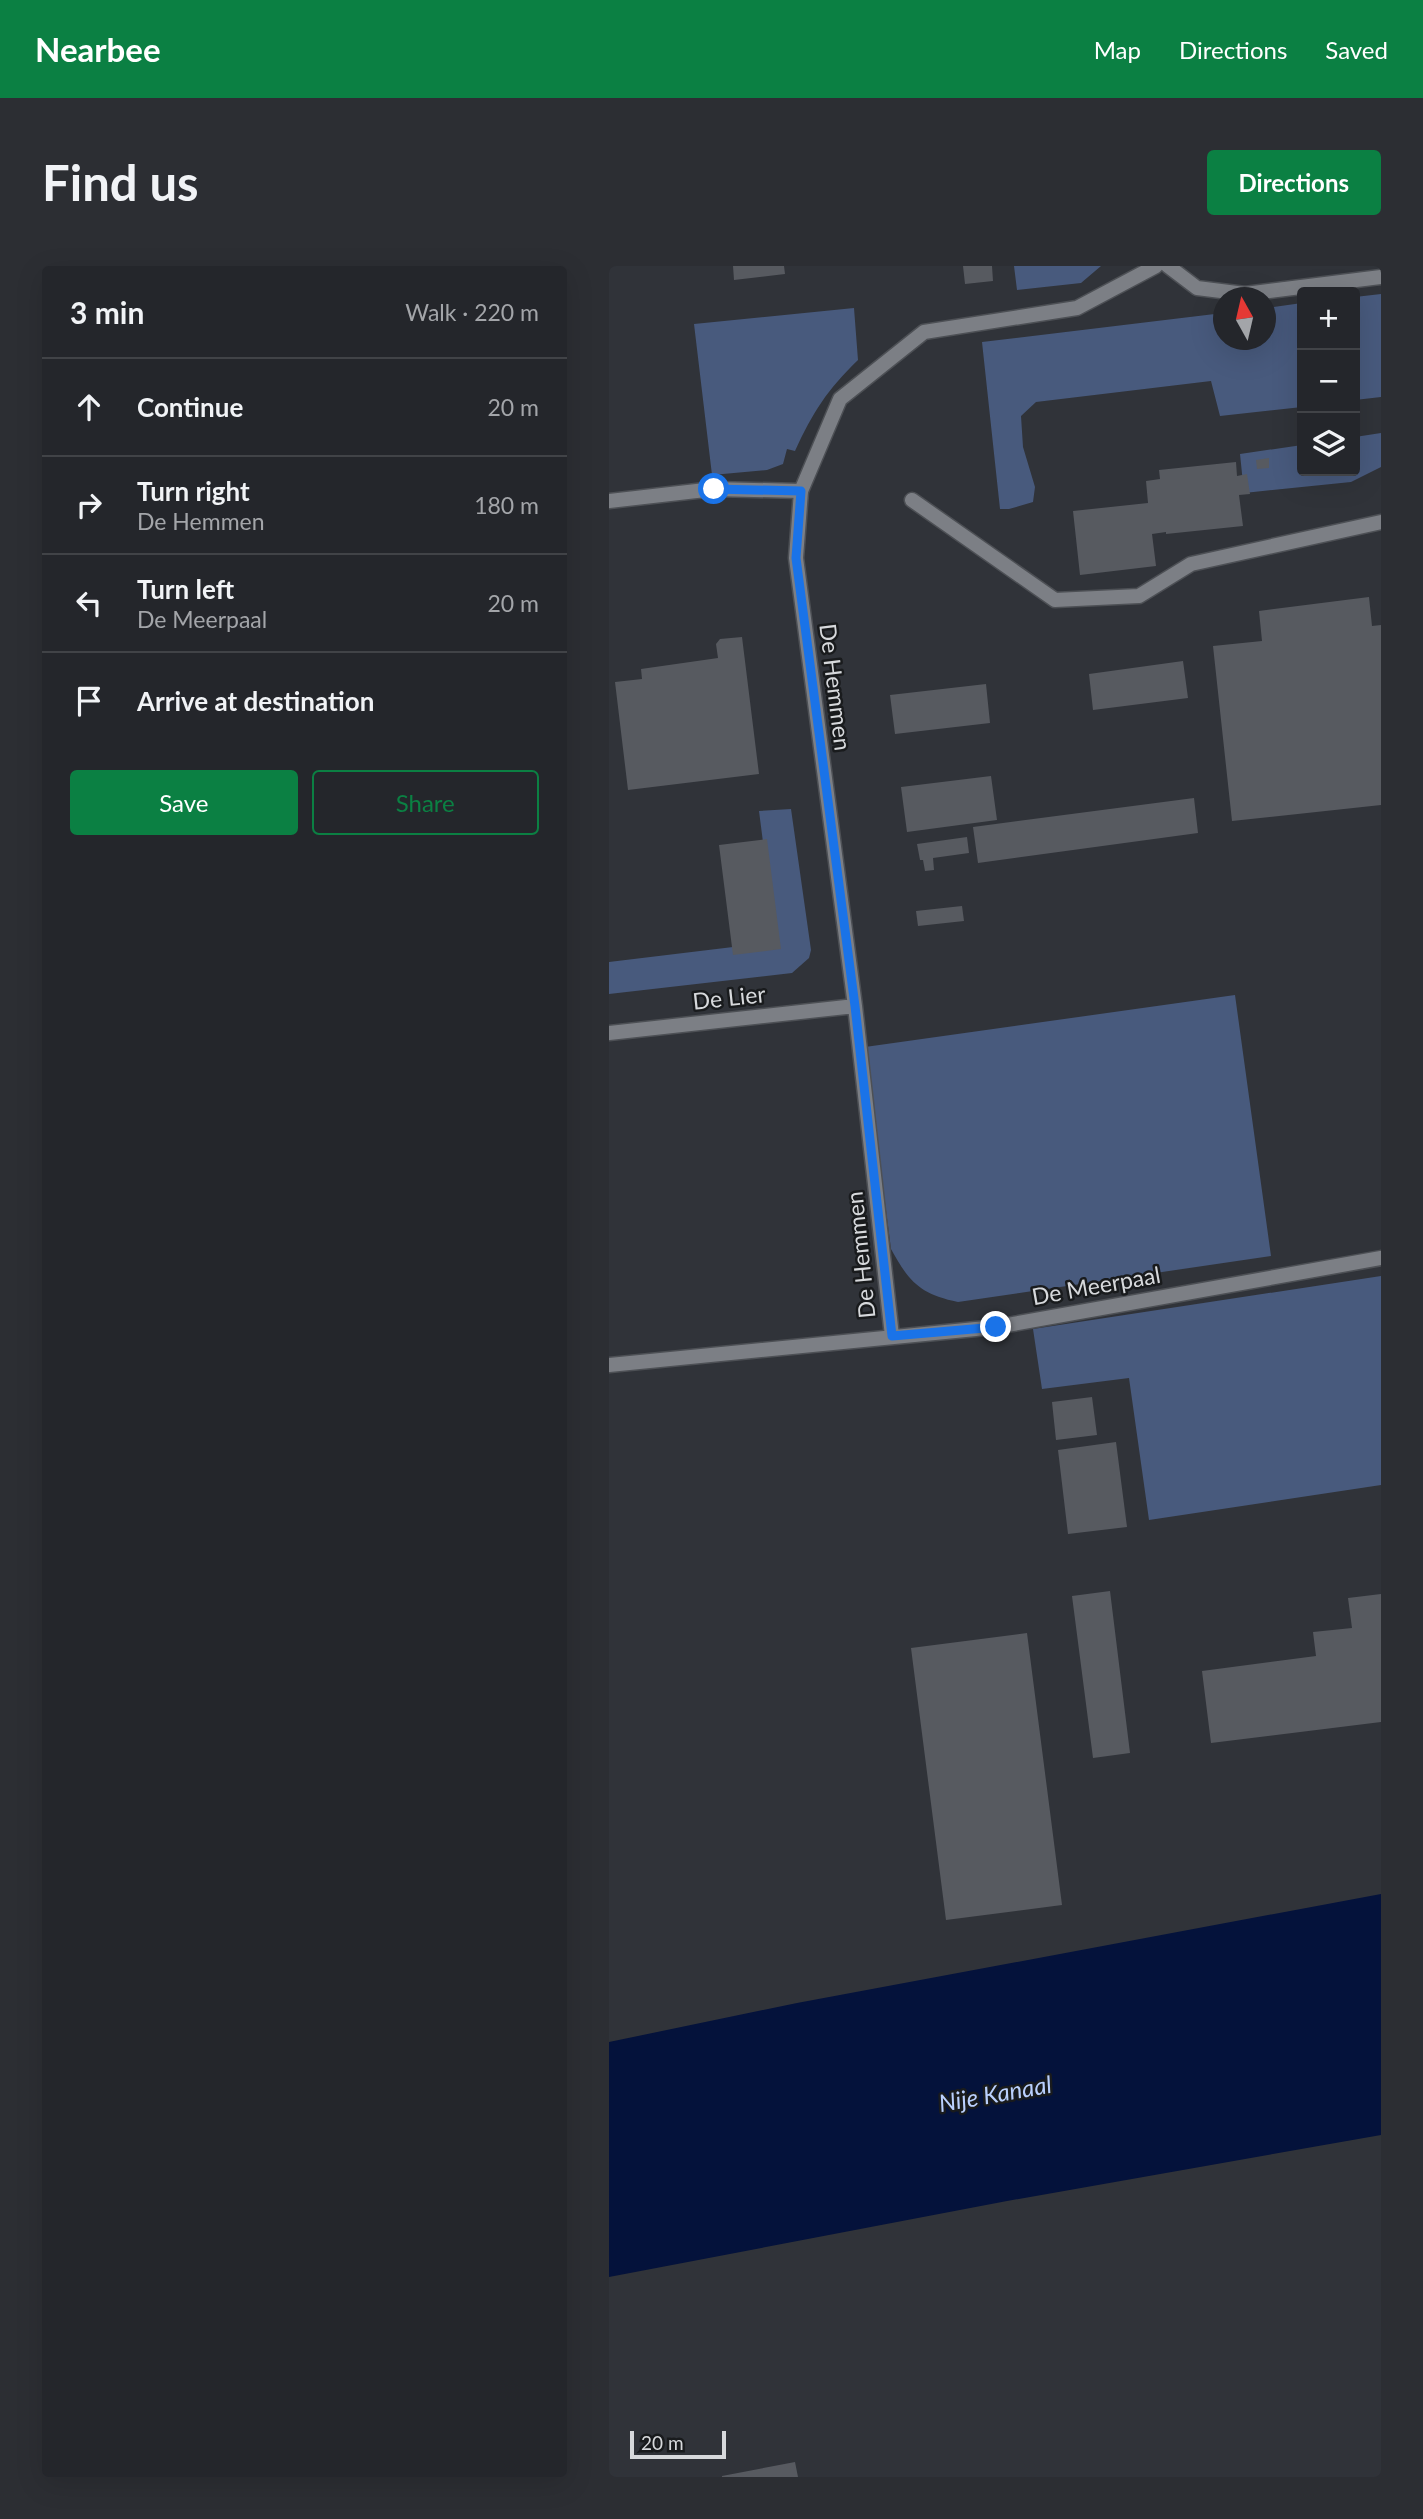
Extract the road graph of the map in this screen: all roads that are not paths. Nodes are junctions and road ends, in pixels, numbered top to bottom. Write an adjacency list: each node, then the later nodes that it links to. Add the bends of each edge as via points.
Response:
1 (1156, 266): 4 (street, De Hemmen, via 1077,308 924,332 840,399)
2 (1168, 266): 3 (street, via 1197,288 1245,294)
3 (1381, 277)
4 (801, 491): 6 (street, via 714,489); 8 (street, De Hemmen, via 796,558)
5 (912, 500): 7 (street, via 1055,600 1139,596 1191,564)
6 (609, 501)
7 (1381, 522)
8 (855, 1006): 9 (street, De Lier); 11 (street, De Hemmen)
9 (609, 1033)
10 (1381, 1258): 11 (street, De Meerpaal, via 996,1327)
11 (892, 1336): 12 (street, De Meerpaal)
12 (609, 1365)

